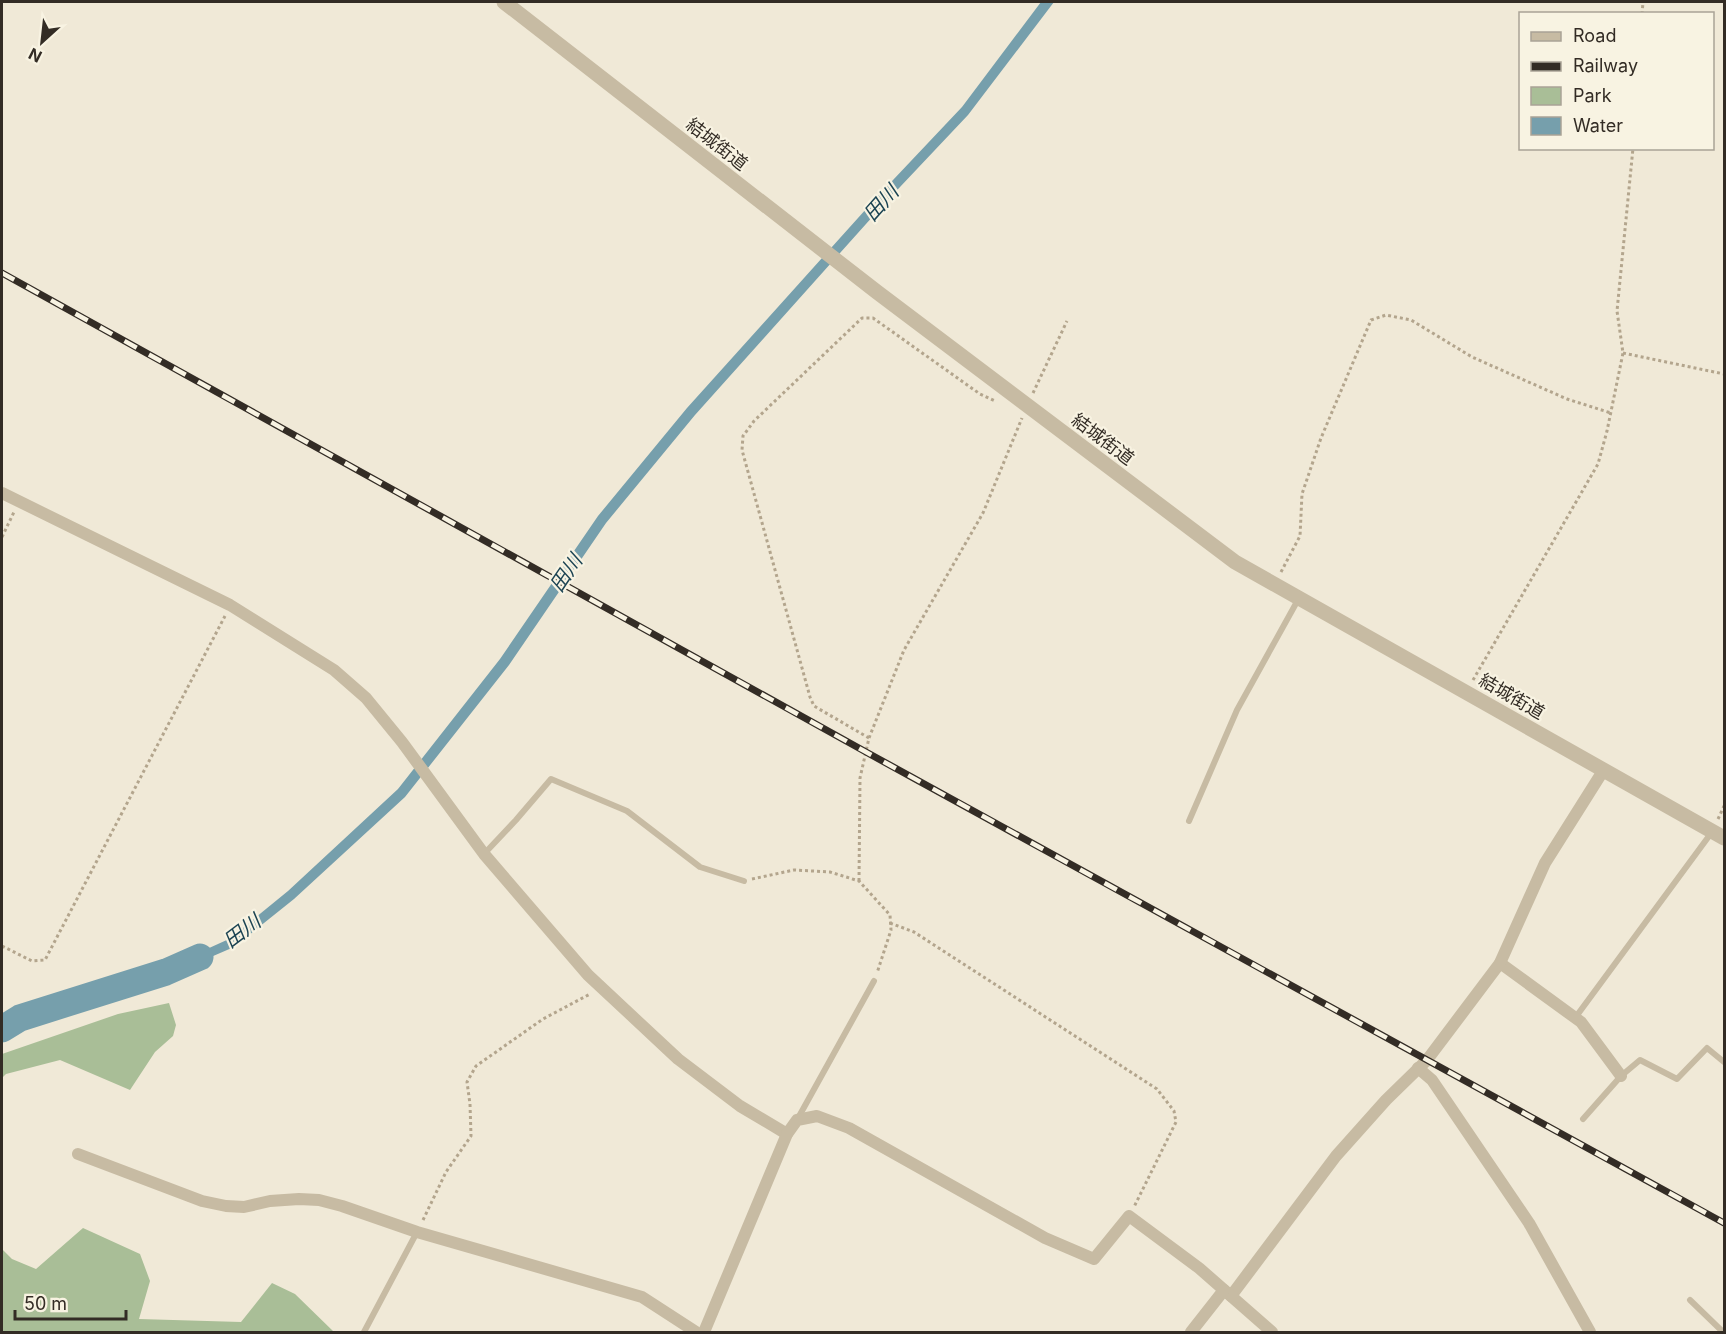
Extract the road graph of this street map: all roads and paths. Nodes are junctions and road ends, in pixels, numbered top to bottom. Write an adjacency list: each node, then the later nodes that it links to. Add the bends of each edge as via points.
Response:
1 (504, 2): 7 (street, 結城街道)
2 (1633, 150): 4 (path, via 1617,311)
3 (1067, 321): 7 (path)
4 (1623, 353): 5 (path); 8 (path)
5 (1725, 374)
6 (999, 402): 16 (path, via 980,394 873,318 862,318 743,436 742,450 810,697 814,706)
7 (1026, 408): 12 (street, 結城街道, via 1235,561); 16 (path, via 983,513 904,650)
8 (1611, 413): 12 (path, via 1567,399 1472,357 1411,320 1386,315 1371,320 1302,494 1300,536); 15 (path, via 1598,464)
9 (2, 493): 10 (street)
10 (19, 502): 11 (path); 14 (street)
11 (2, 537)
12 (1274, 585): 13 (street, 結城街道)
13 (1299, 598): 15 (street, 結城街道); 18 (lane, via 1237,710)
14 (230, 605): 20 (street, via 334,670 366,698); 24 (path, via 45,960 32,961)
15 (1466, 692): 17 (street, 結城街道)
16 (869, 738): 22 (path, via 860,778)
17 (1603, 771): 19 (street, 結城街道); 25 (street, via 1545,863)
18 (1189, 821)
19 (1718, 835): 28 (lane)
20 (484, 854): 21 (lane, via 551,779 627,811 700,867); 27 (street)
21 (744, 881): 22 (path, via 794,870 830,872)
22 (859, 881): 23 (path, via 890,915)
23 (890, 923): 26 (path); 36 (path, via 914,932 1163,1096 1174,1111 1176,1122)
24 (2, 946)
25 (1500, 963): 28 (street); 30 (street)
26 (874, 981): 33 (lane)
27 (602, 988): 34 (street, via 678,1059 741,1106); 37 (path, via 543,1018 476,1066 467,1082 471,1136 446,1172)
28 (1575, 1018): 31 (street)
29 (1725, 1062): 31 (lane, via 1707,1048 1677,1079 1640,1060)
30 (1418, 1068): 38 (street, via 1336,1156); 45 (street, via 1432,1080 1529,1223)
31 (1621, 1076): 32 (lane)
32 (1583, 1119)
33 (797, 1120): 34 (street); 36 (street, via 817,1116 849,1128 1045,1238 1094,1259)
34 (788, 1134): 42 (street)
35 (78, 1154): 37 (street, via 202,1201 244,1207 319,1200)
36 (1129, 1216): 38 (street)
37 (417, 1232): 40 (lane); 41 (street, via 642,1297)
38 (1228, 1293): 43 (street); 44 (street)
39 (1690, 1300): 46 (lane)
40 (364, 1332)
41 (696, 1332)
42 (704, 1332)
43 (1191, 1332)
44 (1272, 1332)
45 (1590, 1332)
46 (1723, 1332)

